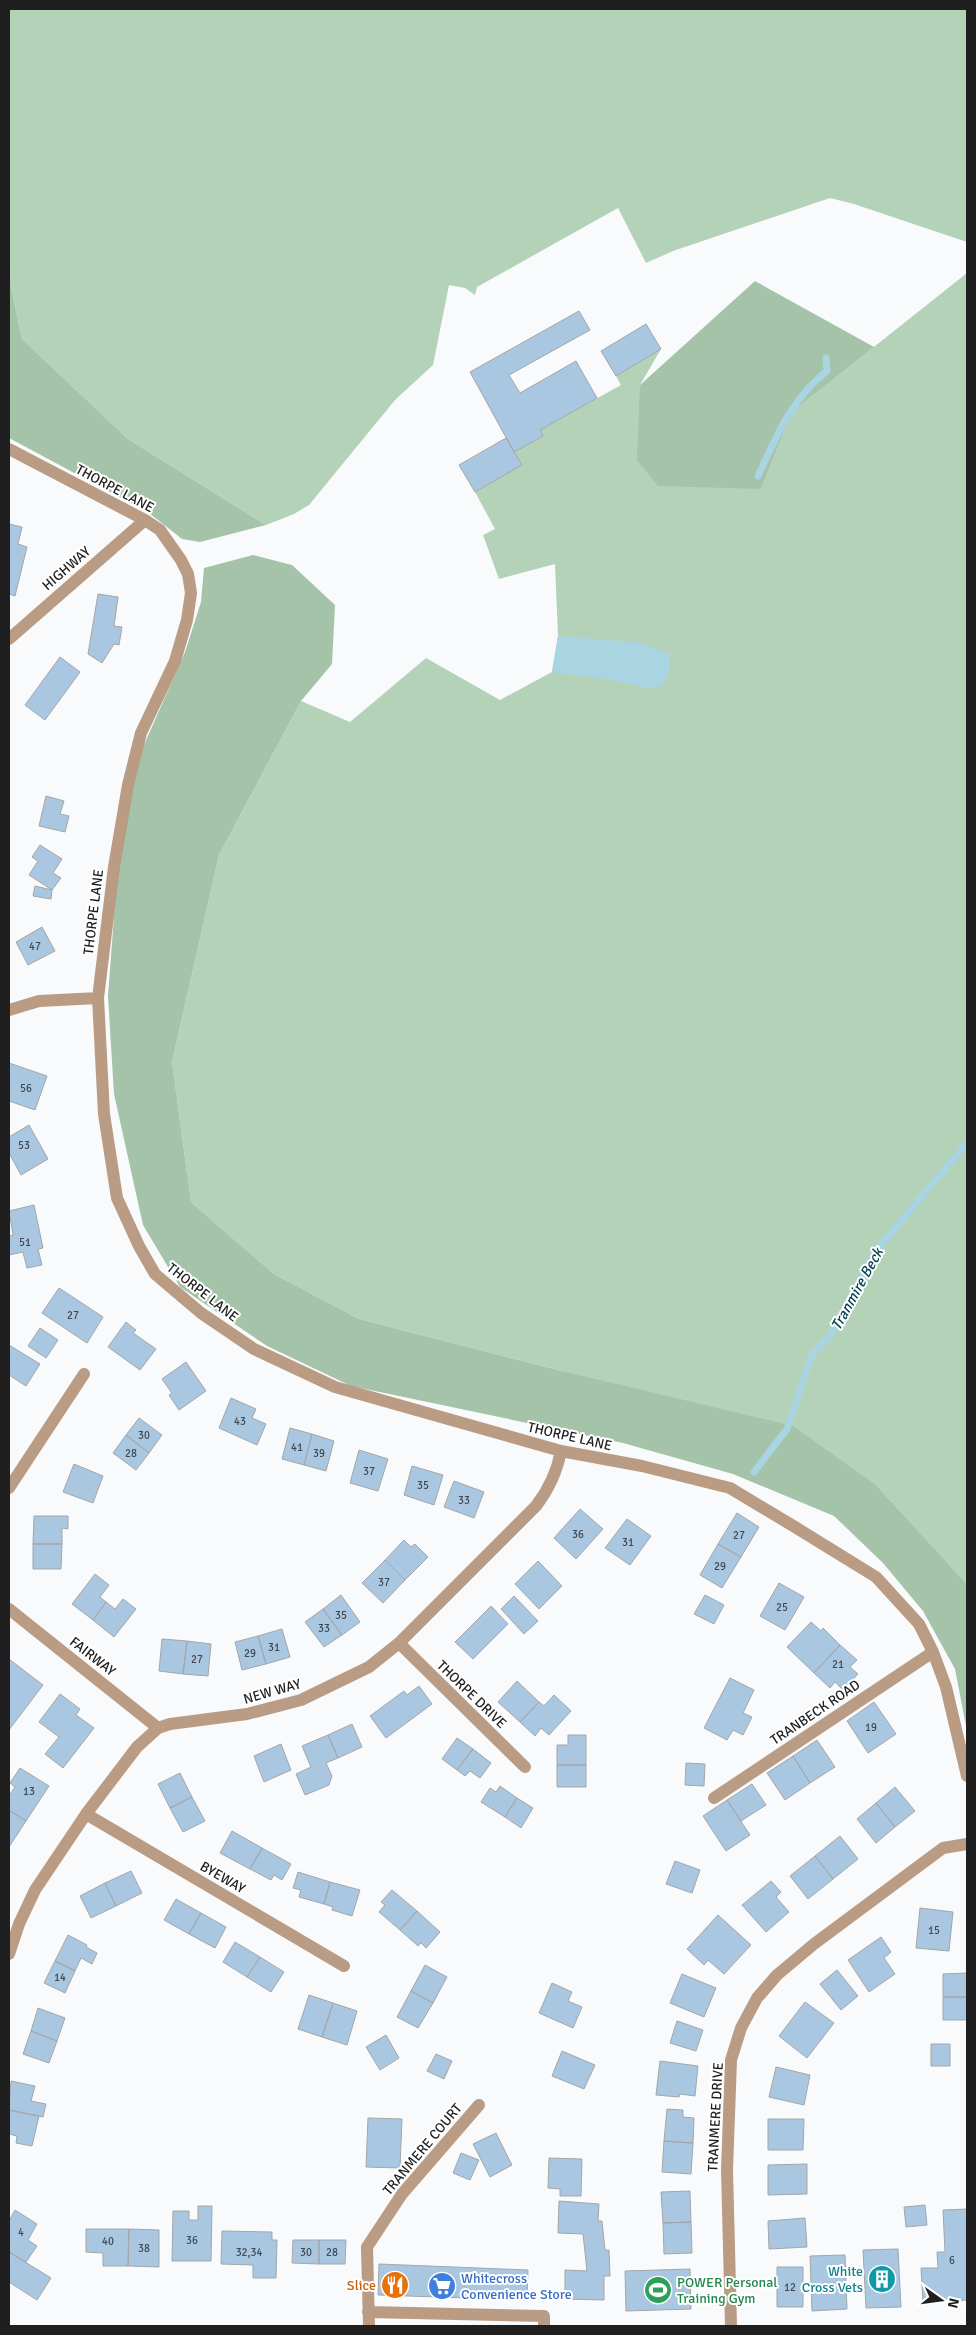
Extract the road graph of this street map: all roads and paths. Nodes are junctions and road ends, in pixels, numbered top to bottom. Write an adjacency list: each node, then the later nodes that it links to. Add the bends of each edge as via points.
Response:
1 (9, 449): 2 (street, THORPE LANE)
2 (145, 520): 3 (street, HIGHWAY); 4 (street, THORPE LANE, via 160,530 181,560 188,574 191,592 175,661 141,733 128,785)
3 (9, 640)
4 (98, 998): 5 (street, via 39,1001); 7 (street, THORPE LANE, via 104,1114 117,1198 155,1274 201,1313 254,1349 335,1387)
5 (9, 1010)
6 (84, 1374): 8 (street)
7 (561, 1451): 10 (street, NEW WAY, via 554,1477 536,1506); 11 (street, THORPE LANE, via 642,1466 730,1488 876,1577 919,1624)
8 (9, 1488)
9 (9, 1609): 12 (street, FAIRWAY)
10 (399, 1643): 12 (street, NEW WAY, via 369,1667 302,1700 247,1714); 13 (street, THORPE DRIVE)
11 (933, 1652): 14 (street, THORPE LANE, via 946,1687); 15 (street, TRANBECK ROAD)
12 (158, 1728): 16 (street, NEW WAY, via 137,1747)
13 (525, 1767)
14 (967, 1776)
15 (714, 1798)
16 (86, 1814): 18 (street, NEW WAY, via 34,1890); 19 (street, BYEWAY)
17 (967, 1844): 24 (street, TRANMERE DRIVE, via 943,1848 814,1944 777,1975 757,1998 741,2028 731,2060 727,2170)
18 (9, 1954)
19 (344, 1966)
20 (479, 2104): 21 (street, TRANMERE COURT, via 402,2194 367,2247)
21 (368, 2312): 22 (street, TRANMERE COURT); 23 (street, via 544,2316)
22 (369, 2326)
23 (544, 2326)
24 (731, 2326)

